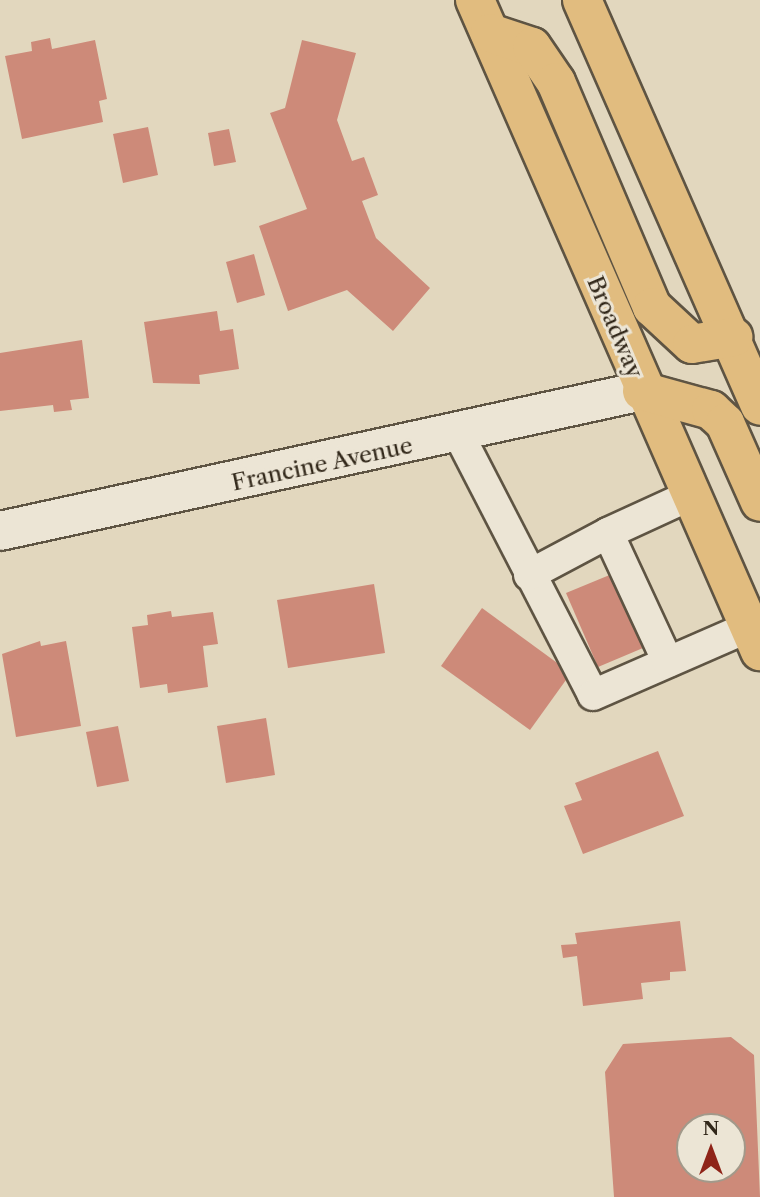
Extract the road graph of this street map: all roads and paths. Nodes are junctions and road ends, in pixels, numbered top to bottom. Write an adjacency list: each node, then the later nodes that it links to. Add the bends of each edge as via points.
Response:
1 (583, 0): 3 (main road)
2 (483, 17): 3 (main road, via 532,47 556,82 652,307 692,344); 4 (main road, Broadway)
3 (733, 337): 5 (main road)
4 (642, 391): 6 (street, Francine Avenue); 7 (main road, Broadway); 8 (main road, via 711,410 725,423)
5 (760, 406)
6 (459, 435): 9 (street, Francine Avenue); 11 (lane)
7 (689, 496): 10 (lane); 12 (main road, Broadway)
8 (760, 502)
9 (0, 531)
10 (608, 533): 11 (lane); 13 (lane, via 630,600)
11 (529, 575): 13 (lane, via 570,628 593,695)
12 (755, 639): 13 (lane)
13 (668, 662)

